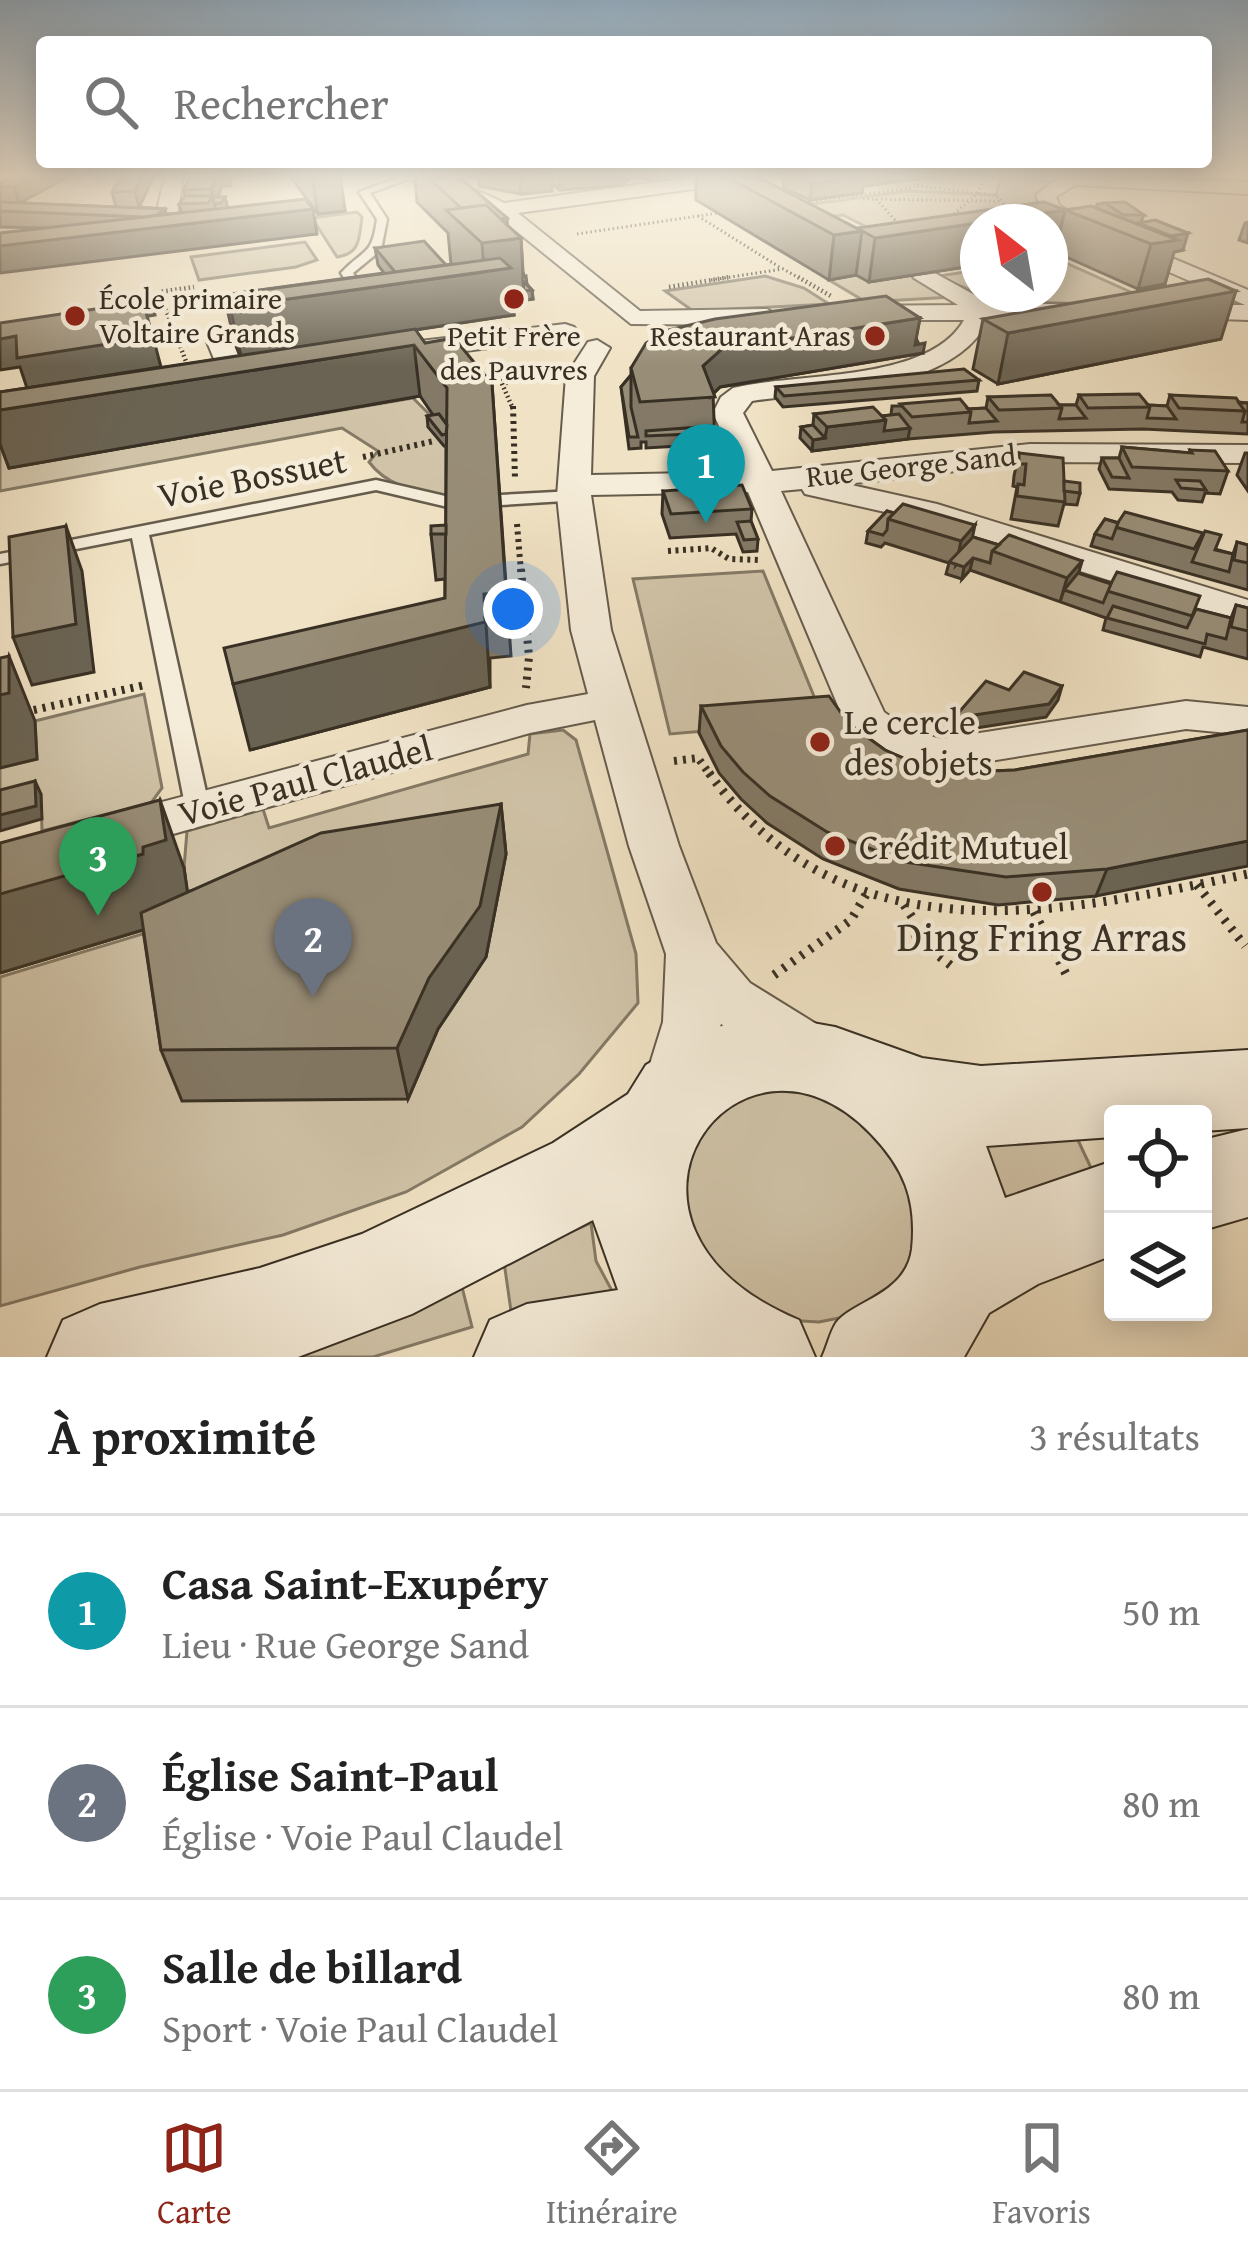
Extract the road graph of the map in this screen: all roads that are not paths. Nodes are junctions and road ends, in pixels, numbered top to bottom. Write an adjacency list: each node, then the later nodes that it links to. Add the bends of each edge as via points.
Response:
1 (378, 239): 13 (lane, via 372,258 347,273 366,301)
2 (541, 239): 15 (street)
3 (1111, 239): 5 (street)
4 (1225, 265): 5 (street)
5 (1186, 271): 8 (street)
6 (922, 274): 7 (street)
7 (960, 296)
8 (1248, 298)
9 (960, 310): 14 (street)
10 (1068, 310): 12 (street)
11 (980, 312): 24 (street, via 941,359 730,403 734,428)
12 (1248, 313)
13 (350, 314)
14 (638, 321): 15 (street); 15 (street)
15 (582, 335): 17 (street); 25 (street)
16 (227, 339): 19 (street)
17 (377, 355)
18 (267, 372): 19 (street)
19 (233, 377): 20 (street)
20 (182, 386)
21 (1248, 454): 22 (street, Rue George Sand)
22 (944, 460): 23 (street, Rue George Sand); 28 (street, via 945,477)
23 (841, 481): 24 (street, Rue George Sand); 28 (street)
24 (773, 482): 25 (street, Rue George Sand); 33 (street, via 866,720 893,740 941,754 1186,715)
25 (574, 490): 26 (lane); 32 (street, via 591,630)
26 (501, 500)
27 (446, 503): 29 (lane, Voie Bossuet, via 376,485)
28 (925, 511): 31 (street)
29 (140, 533): 30 (lane); 34 (lane, Voie Bossuet)
30 (0, 559)
31 (1248, 612)
32 (611, 703): 34 (street, Voie Paul Claudel); 36 (street)
33 (1248, 721)
34 (198, 810): 35 (street, Voie Paul Claudel)
35 (0, 864)
36 (693, 953): 37 (street, via 730,1000); 39 (street, via 687,1049)
37 (857, 1074): 38 (main road, via 922,1098 981,1106); 39 (main road, via 780,1054 747,1058 701,1077); 43 (main road, via 923,1123 952,1174 962,1215)
38 (1248, 1089)
39 (660, 1118): 44 (main road, via 639,1192 651,1253 689,1310); 45 (main road, via 586,1175 377,1279 260,1319)
40 (1248, 1173): 41 (main road)
41 (1212, 1183)
42 (1104, 1211): 43 (main road, via 1008,1246)
43 (935, 1321)
44 (754, 1354): 46 (main road, via 650,1338)
45 (100, 1357)
46 (526, 1357)

